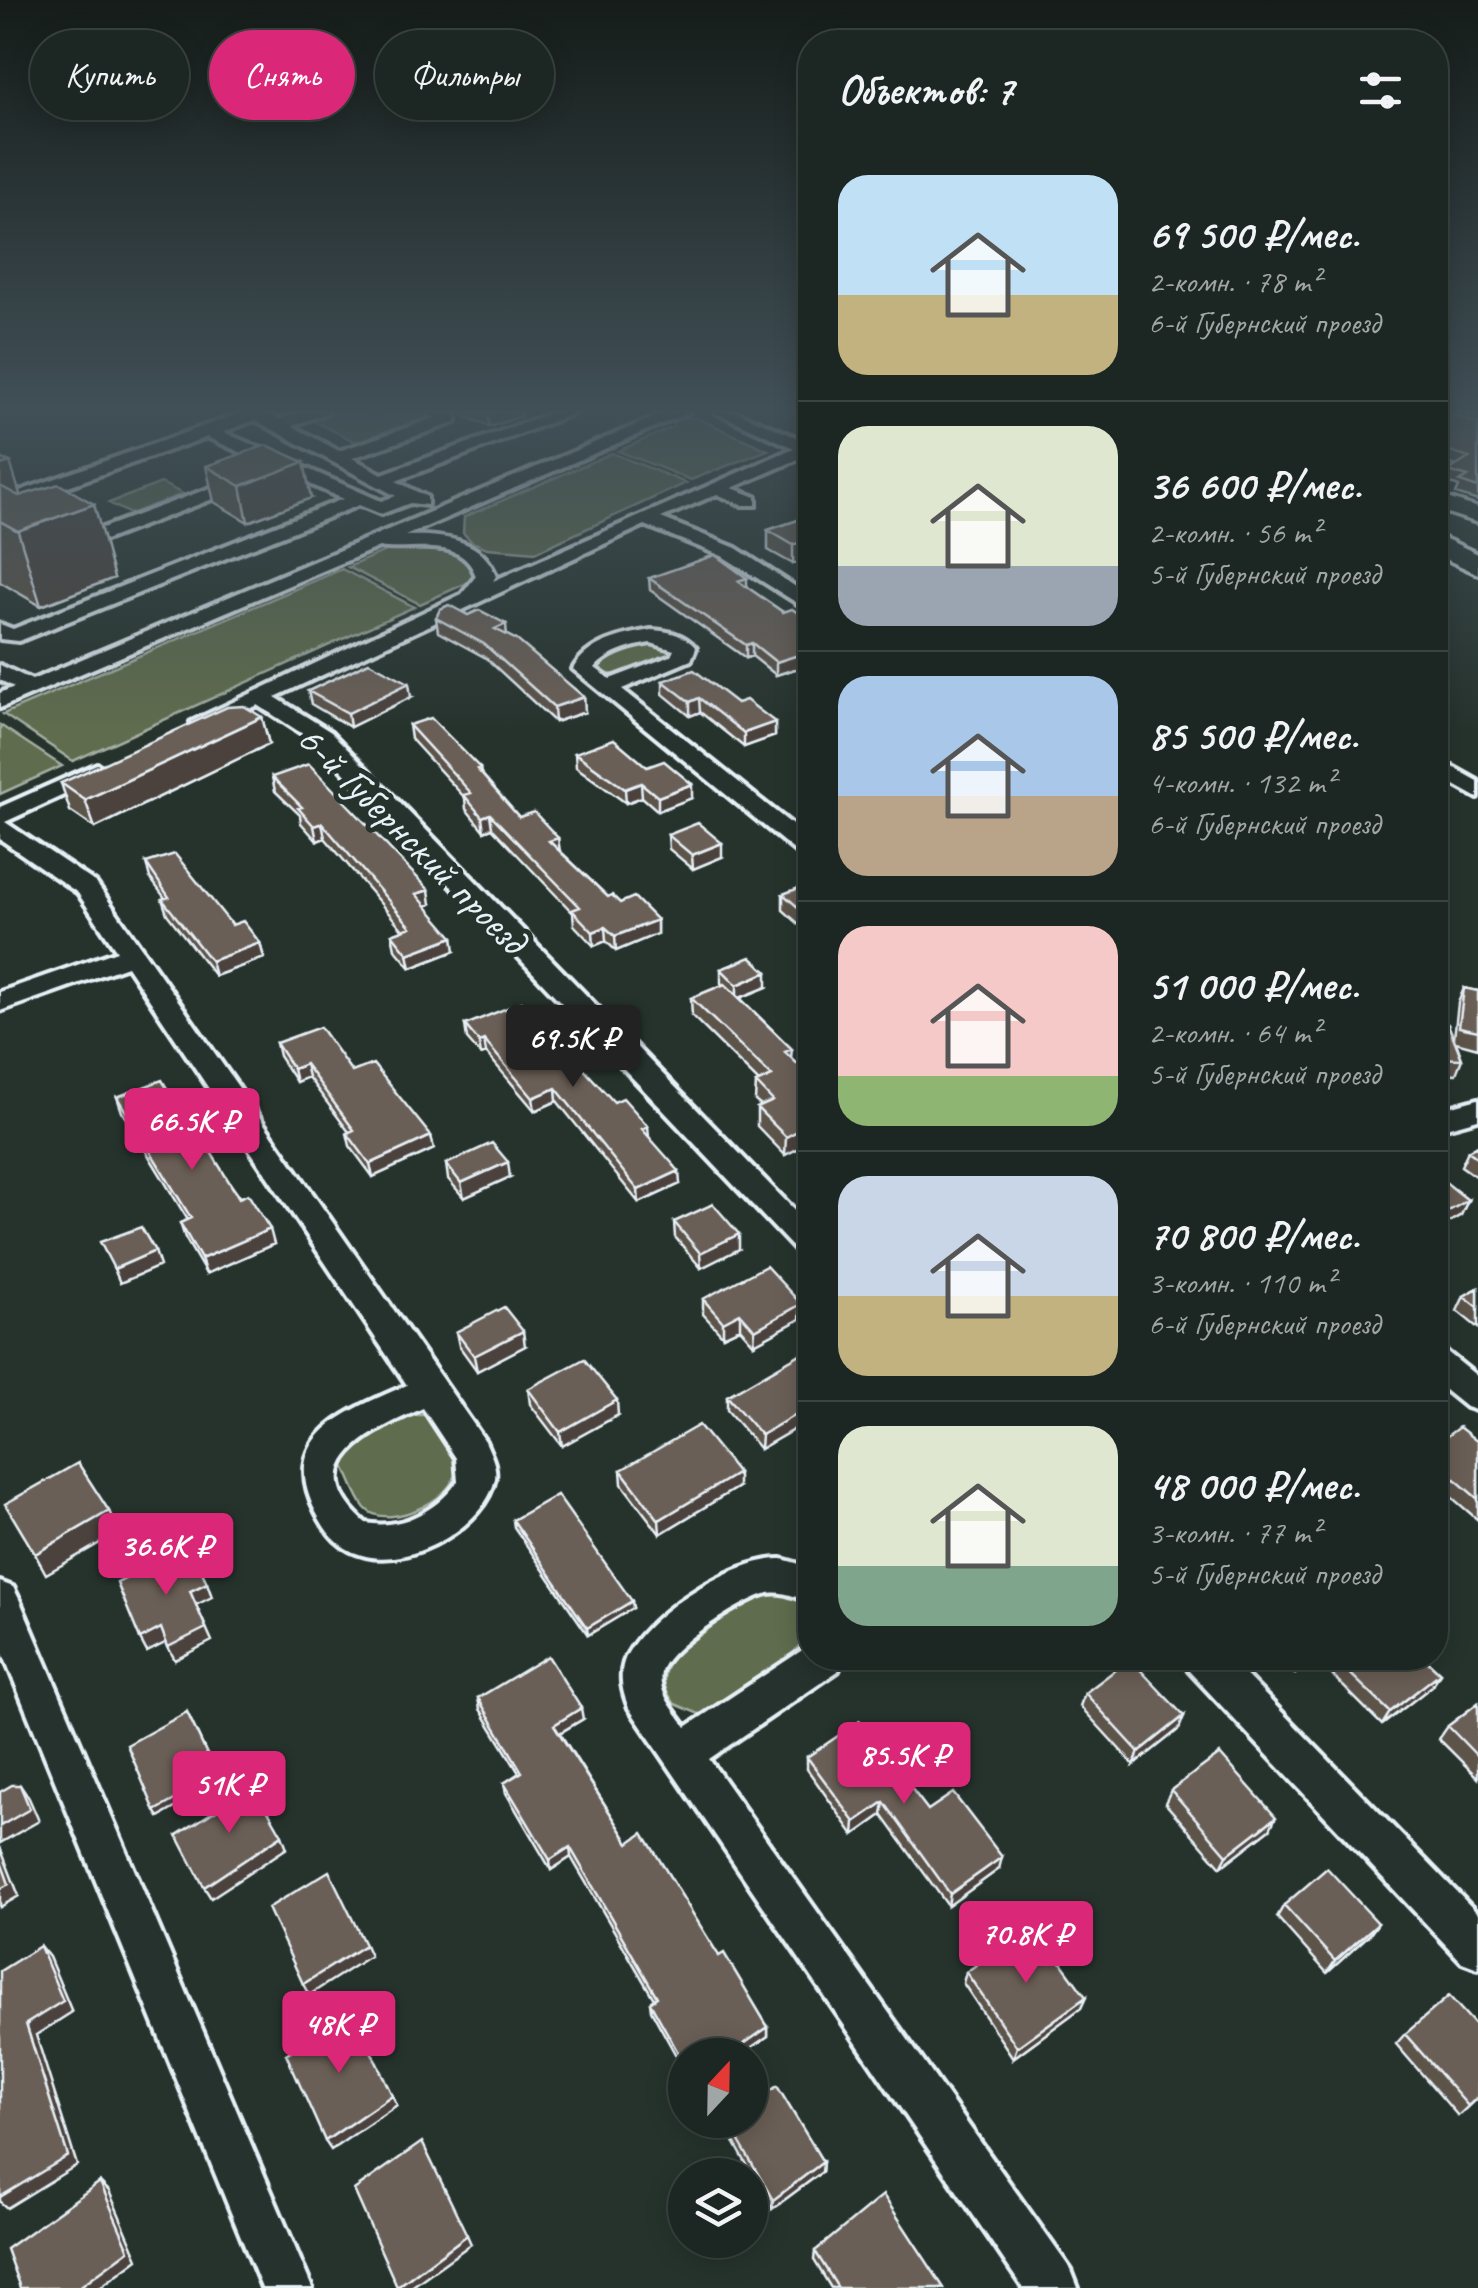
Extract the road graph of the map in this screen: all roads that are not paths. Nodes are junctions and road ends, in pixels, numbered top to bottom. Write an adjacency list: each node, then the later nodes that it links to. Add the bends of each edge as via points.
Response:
1 (45, 519): 2 (street, via 85,541)
2 (144, 519)
3 (309, 519): 16 (street, via 12,637)
4 (424, 519): 11 (street)
5 (456, 519): 12 (street, via 456,534 468,545 508,556)
6 (644, 519): 12 (street)
7 (648, 519): 14 (street, via 729,552)
8 (1448, 530): 9 (highway)
9 (1478, 543)
10 (1448, 548): 13 (highway)
11 (354, 549): 15 (street, via 413,540 458,548 484,566 481,588); 19 (street)
12 (577, 550): 15 (street)
13 (1478, 562)
14 (798, 597)
15 (468, 601): 20 (street)
16 (0, 630)
17 (0, 671): 19 (street)
18 (608, 687): 28 (street)
19 (31, 688): 21 (street)
20 (259, 696): 22 (street); 33 (street, 6-й Губернский проезд, via 323,737)
21 (0, 701)
22 (190, 728)
23 (121, 760): 26 (street)
24 (1448, 772): 25 (street)
25 (1478, 790)
26 (0, 816)
27 (0, 828): 29 (street, via 87,888)
28 (798, 841)
29 (129, 956): 30 (street); 35 (street)
30 (0, 1002)
31 (1478, 1109): 32 (street)
32 (1448, 1117)
33 (798, 1233)
34 (1448, 1373): 36 (street)
35 (429, 1390): 35 (street, via 349,1430 321,1457 322,1490 354,1535 372,1542 411,1536 456,1509 475,1485 472,1452)
36 (1478, 1397)
37 (798, 1580): 41 (street, via 766,1576 746,1584 652,1648 641,1688)
38 (0, 1599): 43 (street)
39 (810, 1670): 41 (street)
40 (1214, 1670): 42 (street)
41 (682, 1754): 44 (street)
42 (1478, 1946)
43 (287, 2288)
44 (1053, 2288)

